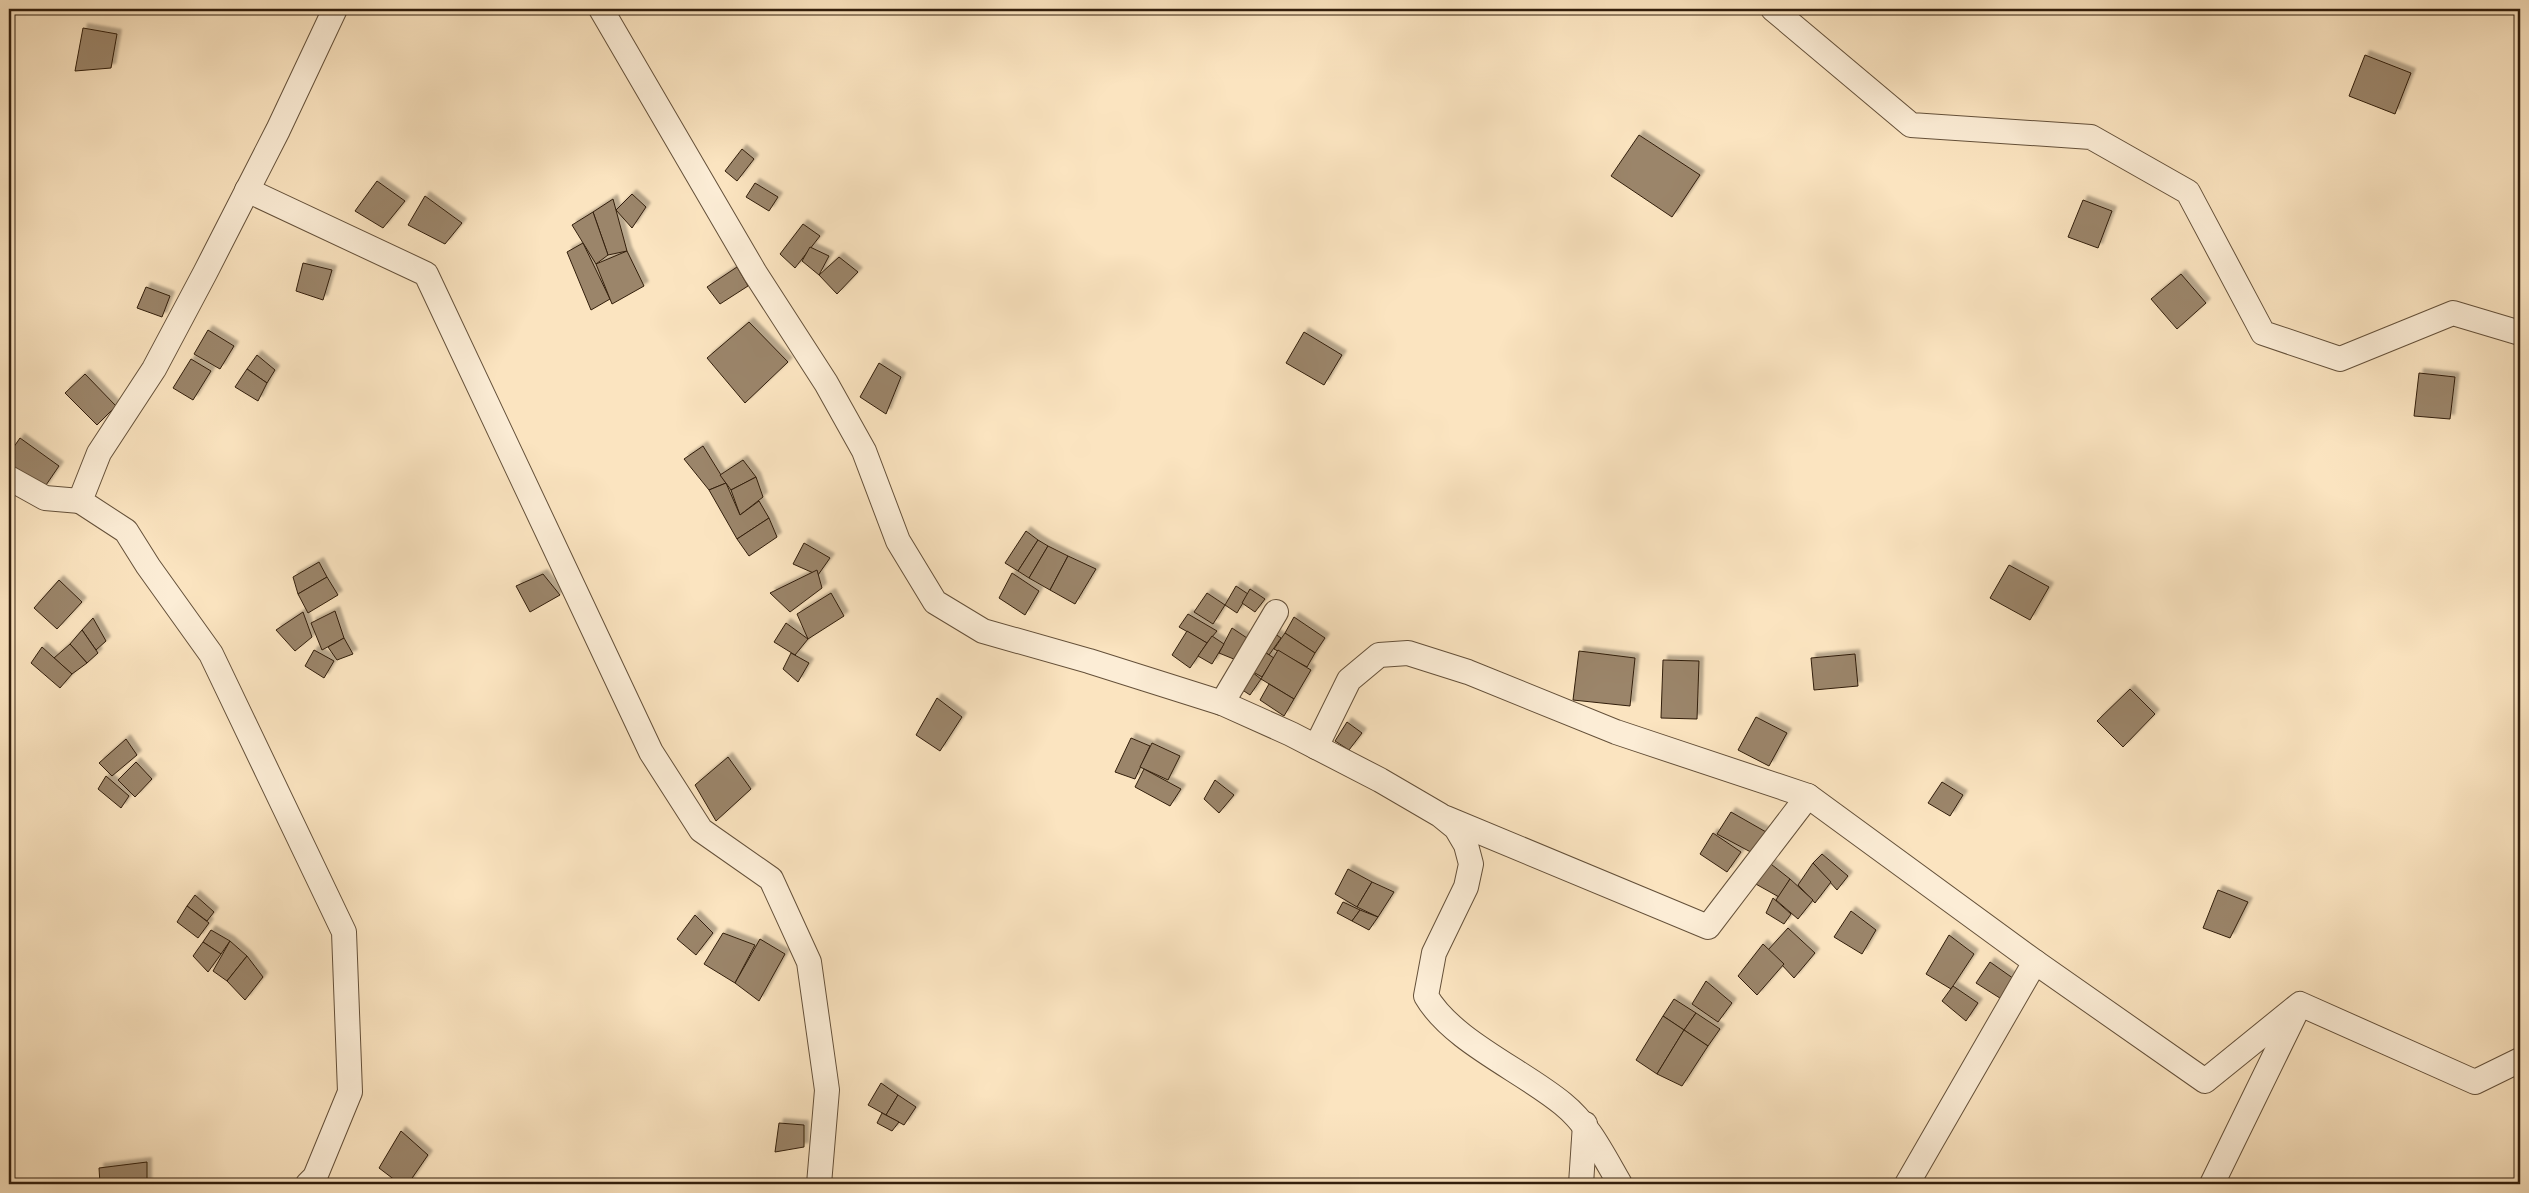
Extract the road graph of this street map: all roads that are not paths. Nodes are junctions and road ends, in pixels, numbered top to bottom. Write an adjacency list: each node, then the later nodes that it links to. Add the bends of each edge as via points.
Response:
1 (336, 9): 4 (street)
2 (601, 9): 9 (street, via 755,273 826,383 864,451 898,541 935,602 983,631)
3 (1773, 9): 5 (street, via 1911,125 2091,137 2188,192 2263,333 2340,359 2452,313)
4 (247, 190): 7 (street, via 154,369 99,453); 18 (street, via 426,274 651,752 701,830 771,879 809,962 827,1090)
5 (2520, 333)
6 (9, 478): 7 (street, via 45,498)
7 (80, 501): 17 (street, via 126,532 211,654 344,932 350,1092 315,1177)
8 (1276, 612): 9 (street)
9 (1222, 703): 10 (street)
10 (1316, 747): 11 (street, via 1349,680 1379,655 1408,653 1468,672 1616,732); 12 (street)
11 (1808, 796): 12 (street, via 1708,927); 13 (street)
12 (1440, 815): 16 (street, via 1456,828 1466,845 1471,864 1466,887 1434,953 1426,996 1435,1012 1471,1041 1563,1104)
13 (2035, 962): 14 (street, via 2206,1081); 21 (street)
14 (2300, 1004): 15 (street, via 2475,1082); 22 (street)
15 (2520, 1060)
16 (1585, 1124): 19 (street); 20 (street)
17 (308, 1184)
18 (818, 1184)
19 (1581, 1184)
20 (1620, 1184)
21 (1907, 1184)
22 (2212, 1184)

